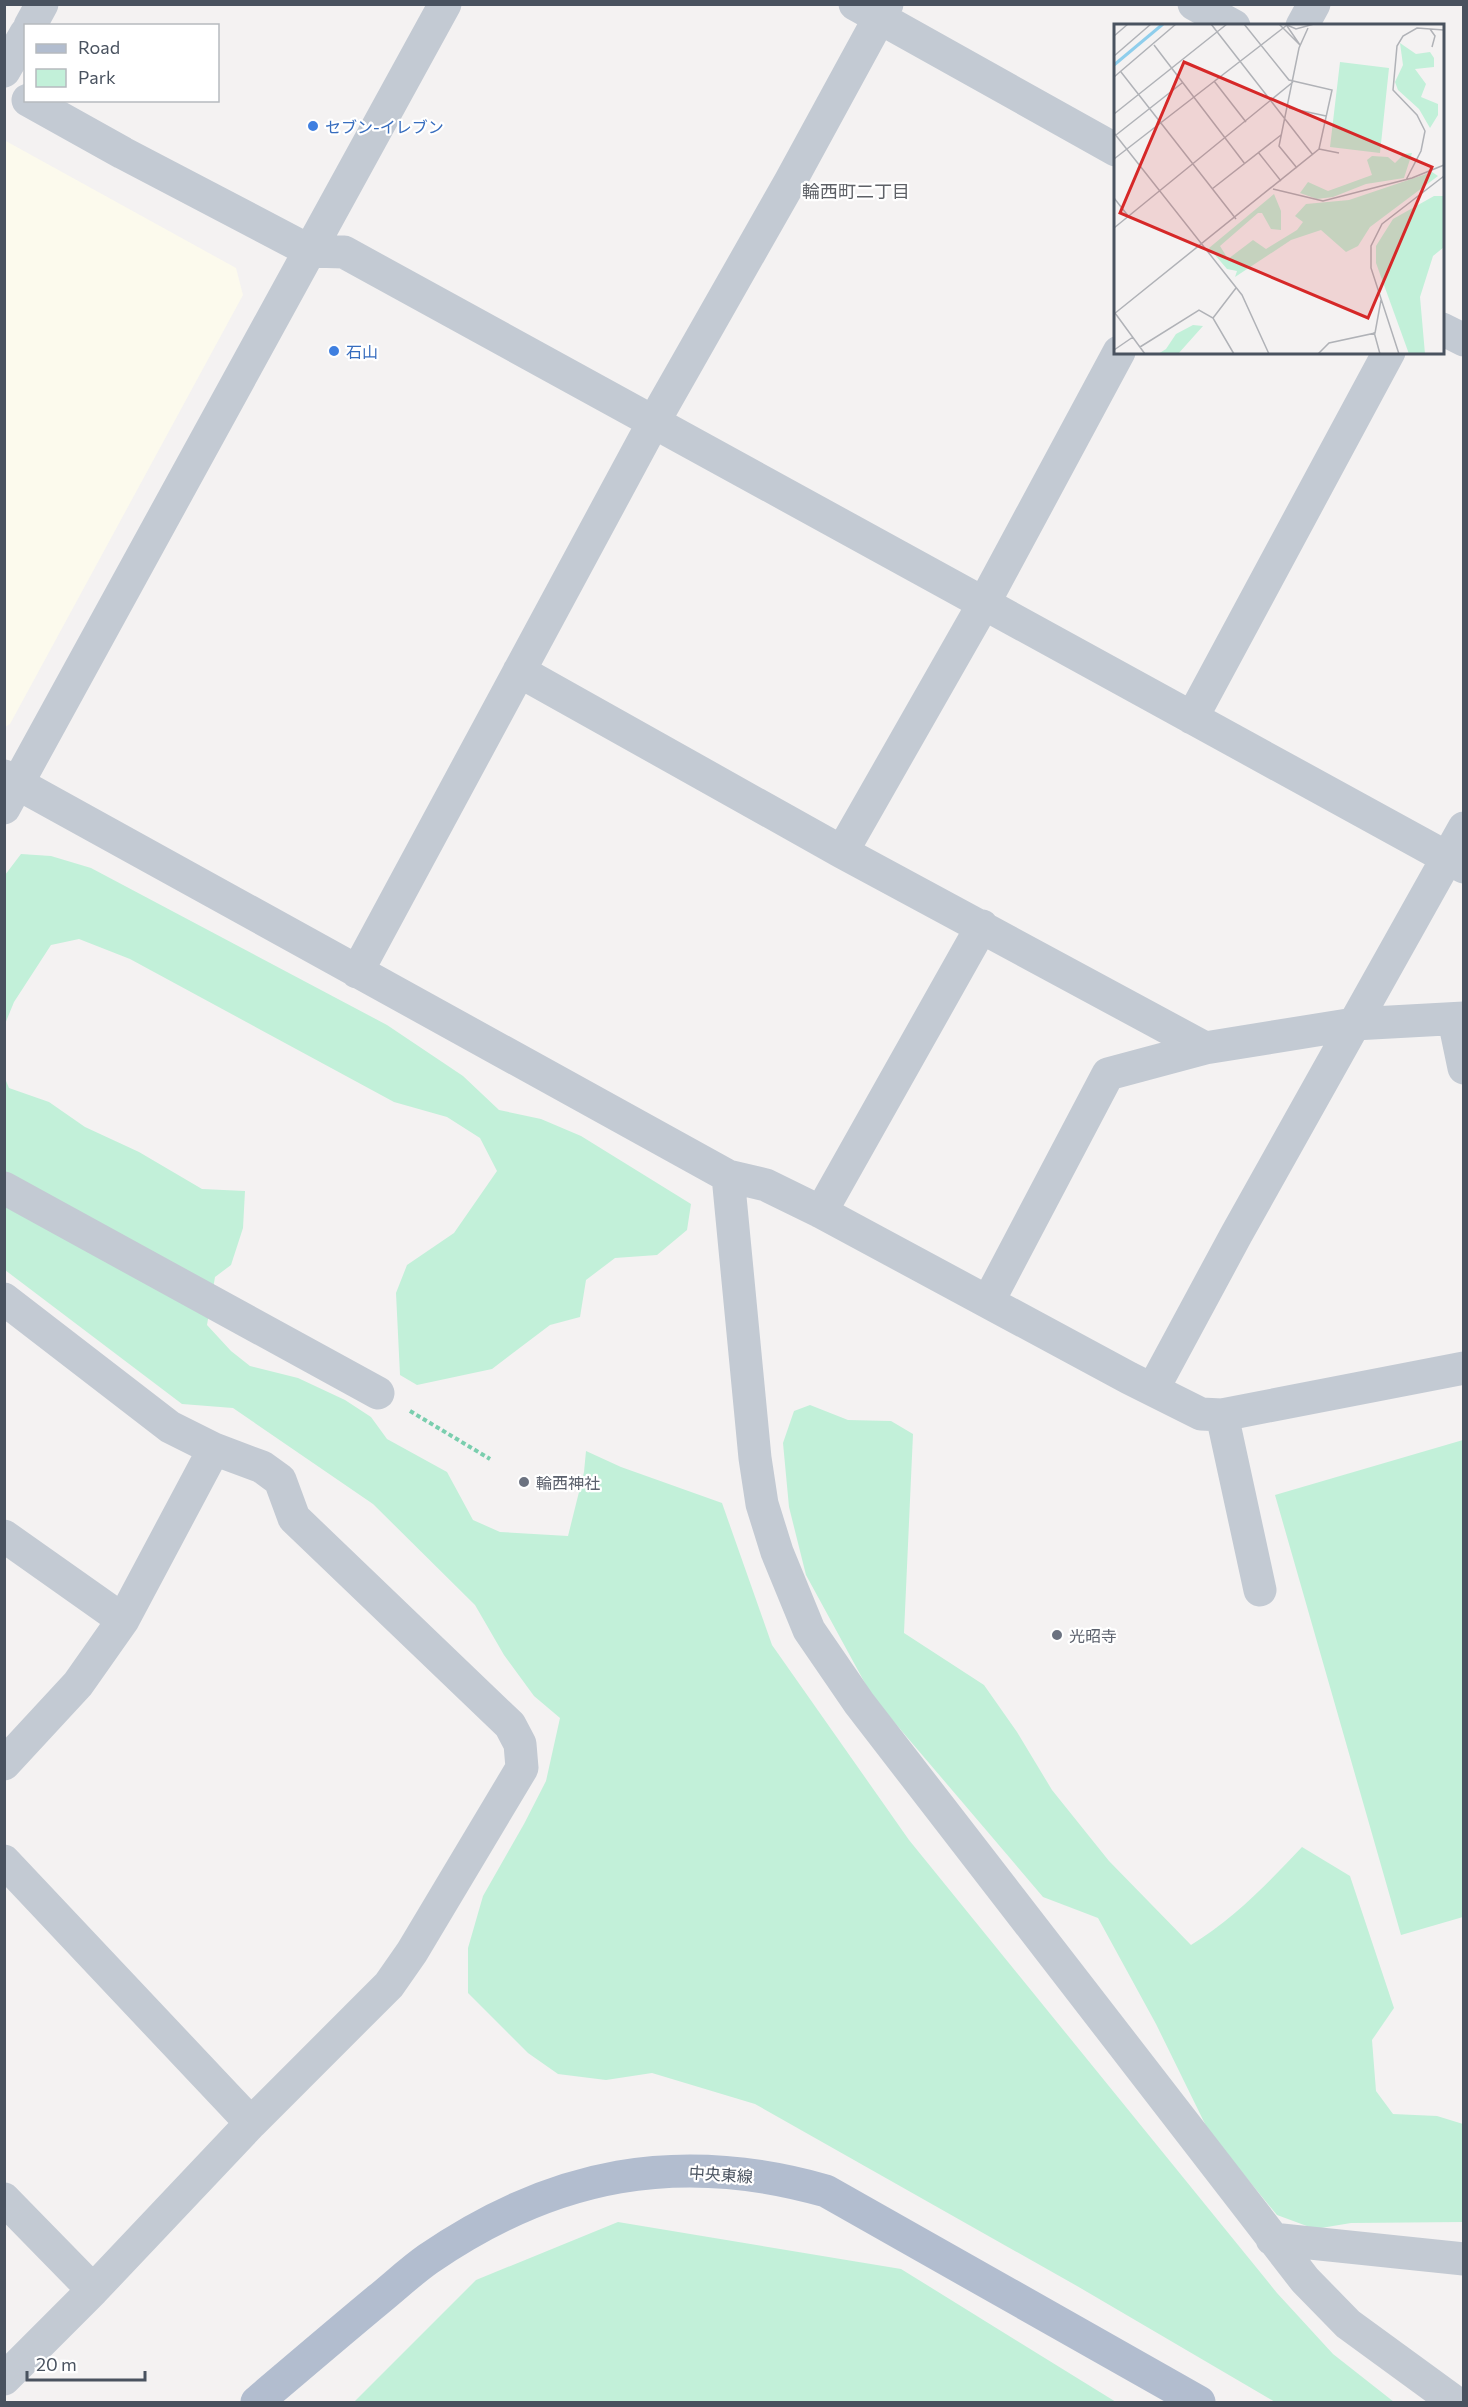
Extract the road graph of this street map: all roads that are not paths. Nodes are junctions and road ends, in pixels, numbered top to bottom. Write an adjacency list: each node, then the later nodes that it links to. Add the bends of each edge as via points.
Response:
1 (42, 4): 6 (street)
2 (445, 4): 15 (street)
3 (1194, 4): 7 (street)
4 (1314, 4): 8 (street)
5 (874, 9): 14 (street); 20 (street, via 790,182)
6 (31, 24)
7 (1230, 24)
8 (1303, 24)
9 (24, 36): 10 (street)
10 (4, 71)
11 (4, 87): 12 (street)
12 (24, 98)
13 (31, 102): 15 (street)
14 (1114, 149)
15 (310, 251): 20 (street, via 344,252); 24 (street)
16 (1444, 330): 17 (street)
17 (1464, 340)
18 (1118, 354): 21 (street)
19 (1388, 354): 23 (street)
20 (653, 423): 21 (street); 22 (street)
21 (984, 603): 23 (street); 26 (street)
22 (519, 671): 26 (street); 29 (street)
23 (1192, 718): 27 (street)
24 (9, 789): 29 (street)
25 (1464, 828): 27 (street)
26 (842, 852): 28 (street)
27 (1455, 863): 31 (street)
28 (982, 926): 32 (street); 36 (street)
29 (357, 972): 34 (street)
30 (1459, 1019): 31 (street); 33 (street)
31 (1354, 1024): 32 (street); 40 (street)
32 (1205, 1048): 38 (street, via 1107,1074)
33 (1464, 1068)
34 (728, 1176): 36 (street, via 766,1185); 51 (street, via 762,1504 809,1630 859,1703)
35 (4, 1188): 41 (street)
36 (822, 1212): 38 (street)
37 (4, 1299): 43 (street, via 170,1428)
38 (988, 1302): 40 (street)
39 (1464, 1368): 42 (street)
40 (1153, 1389): 42 (street, via 1201,1414)
41 (390, 1400)
42 (1222, 1415): 45 (street)
43 (214, 1449): 46 (street); 49 (street, via 262,1467 280,1480 294,1518 510,1725 520,1744 522,1768 412,1952 388,1985)
44 (4, 1536): 46 (street)
45 (1260, 1590)
46 (123, 1620): 47 (street, via 78,1684)
47 (4, 1764)
48 (4, 1862): 49 (street)
49 (251, 2123): 53 (street)
50 (4, 2199): 53 (street)
51 (1272, 2239): 52 (street); 57 (street, via 1348,2324)
52 (1464, 2259)
53 (93, 2290): 54 (street)
54 (4, 2379)
55 (257, 2403): 56 (main road, 中央東線, via 427,2260 485,2223 548,2194 606,2178 663,2170 762,2176 826,2191)
56 (1199, 2403)
57 (1455, 2403)

